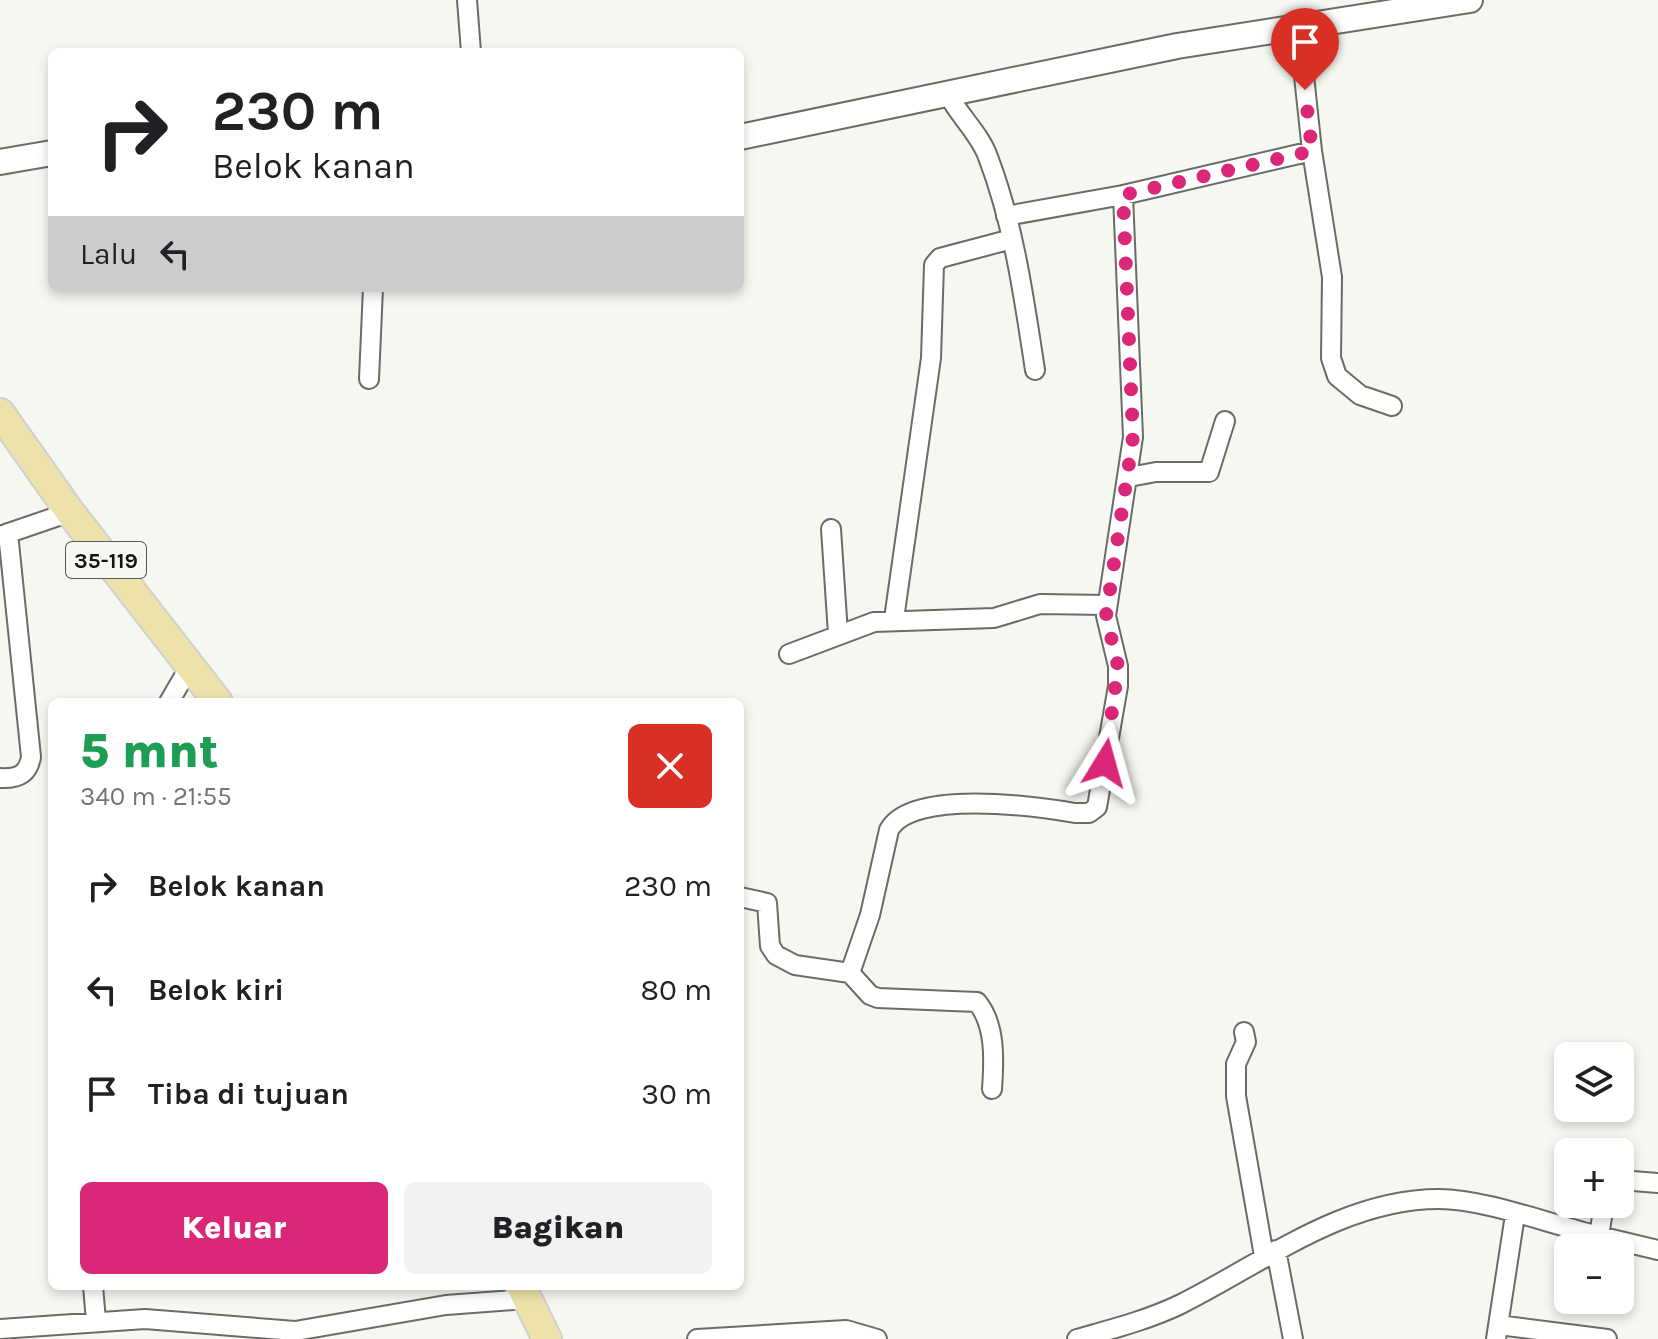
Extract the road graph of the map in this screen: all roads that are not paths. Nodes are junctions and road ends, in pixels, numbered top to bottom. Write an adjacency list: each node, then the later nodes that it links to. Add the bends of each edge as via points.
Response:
1 (467, 0): 4 (street)
2 (1470, 0): 3 (main road)
3 (1299, 29): 5 (main road, via 1177,46); 7 (street)
4 (471, 48)
5 (948, 94): 6 (main road); 11 (street, via 987,154)
6 (744, 136)
7 (1312, 151): 10 (street); 16 (street, via 1332,277 1334,367 1360,395)
8 (48, 154): 9 (main road)
9 (0, 162)
10 (1123, 195): 11 (street); 19 (street, via 1133,437)
11 (1006, 216): 12 (street)
12 (1012, 239): 14 (street); 24 (street, via 940,258 934,265 931,358)
13 (373, 292): 15 (street)
14 (1035, 370)
15 (369, 379)
16 (1392, 406)
17 (0, 413): 20 (main road, 35-119)
18 (1225, 421): 19 (street, via 1209,472)
19 (1129, 477): 23 (street)
20 (70, 512): 22 (street); 27 (main road, 35-119)
21 (831, 529): 25 (street)
22 (4, 534): 30 (street, via 31,757 22,775)
23 (1107, 605): 24 (street, via 1040,604 994,618); 32 (street, via 1118,686 1097,807 1075,813 960,804 907,811 889,830 870,915)
24 (894, 619): 25 (street)
25 (838, 634): 26 (street)
26 (789, 654)
27 (190, 666): 28 (street); 29 (main road, 35-119)
28 (171, 698)
29 (215, 698)
30 (0, 778)
31 (744, 898): 32 (street, via 767,903 770,946 784,962)
32 (850, 973): 34 (street, via 878,998 977,1002 984,1011 994,1058)
33 (1244, 1032): 41 (street, via 1236,1096)
34 (992, 1089)
35 (1634, 1181): 36 (street)
36 (1658, 1183)
37 (1515, 1215): 38 (street); 41 (street, via 1457,1201 1405,1202 1348,1219); 47 (street)
38 (1591, 1234)
39 (1634, 1244): 40 (street)
40 (1658, 1250)
41 (1270, 1253): 52 (street, via 1166,1311); 53 (street)
42 (93, 1290): 45 (street)
43 (524, 1292): 44 (street, via 295,1331); 49 (main road)
44 (159, 1319): 45 (street); 48 (street)
45 (96, 1321): 46 (street)
46 (0, 1329)
47 (1497, 1332): 54 (street)
48 (160, 1339)
49 (547, 1339)
50 (697, 1339): 51 (street, via 846,1330)
51 (877, 1339)
52 (1077, 1339)
53 (1293, 1339)
54 (1607, 1339)

